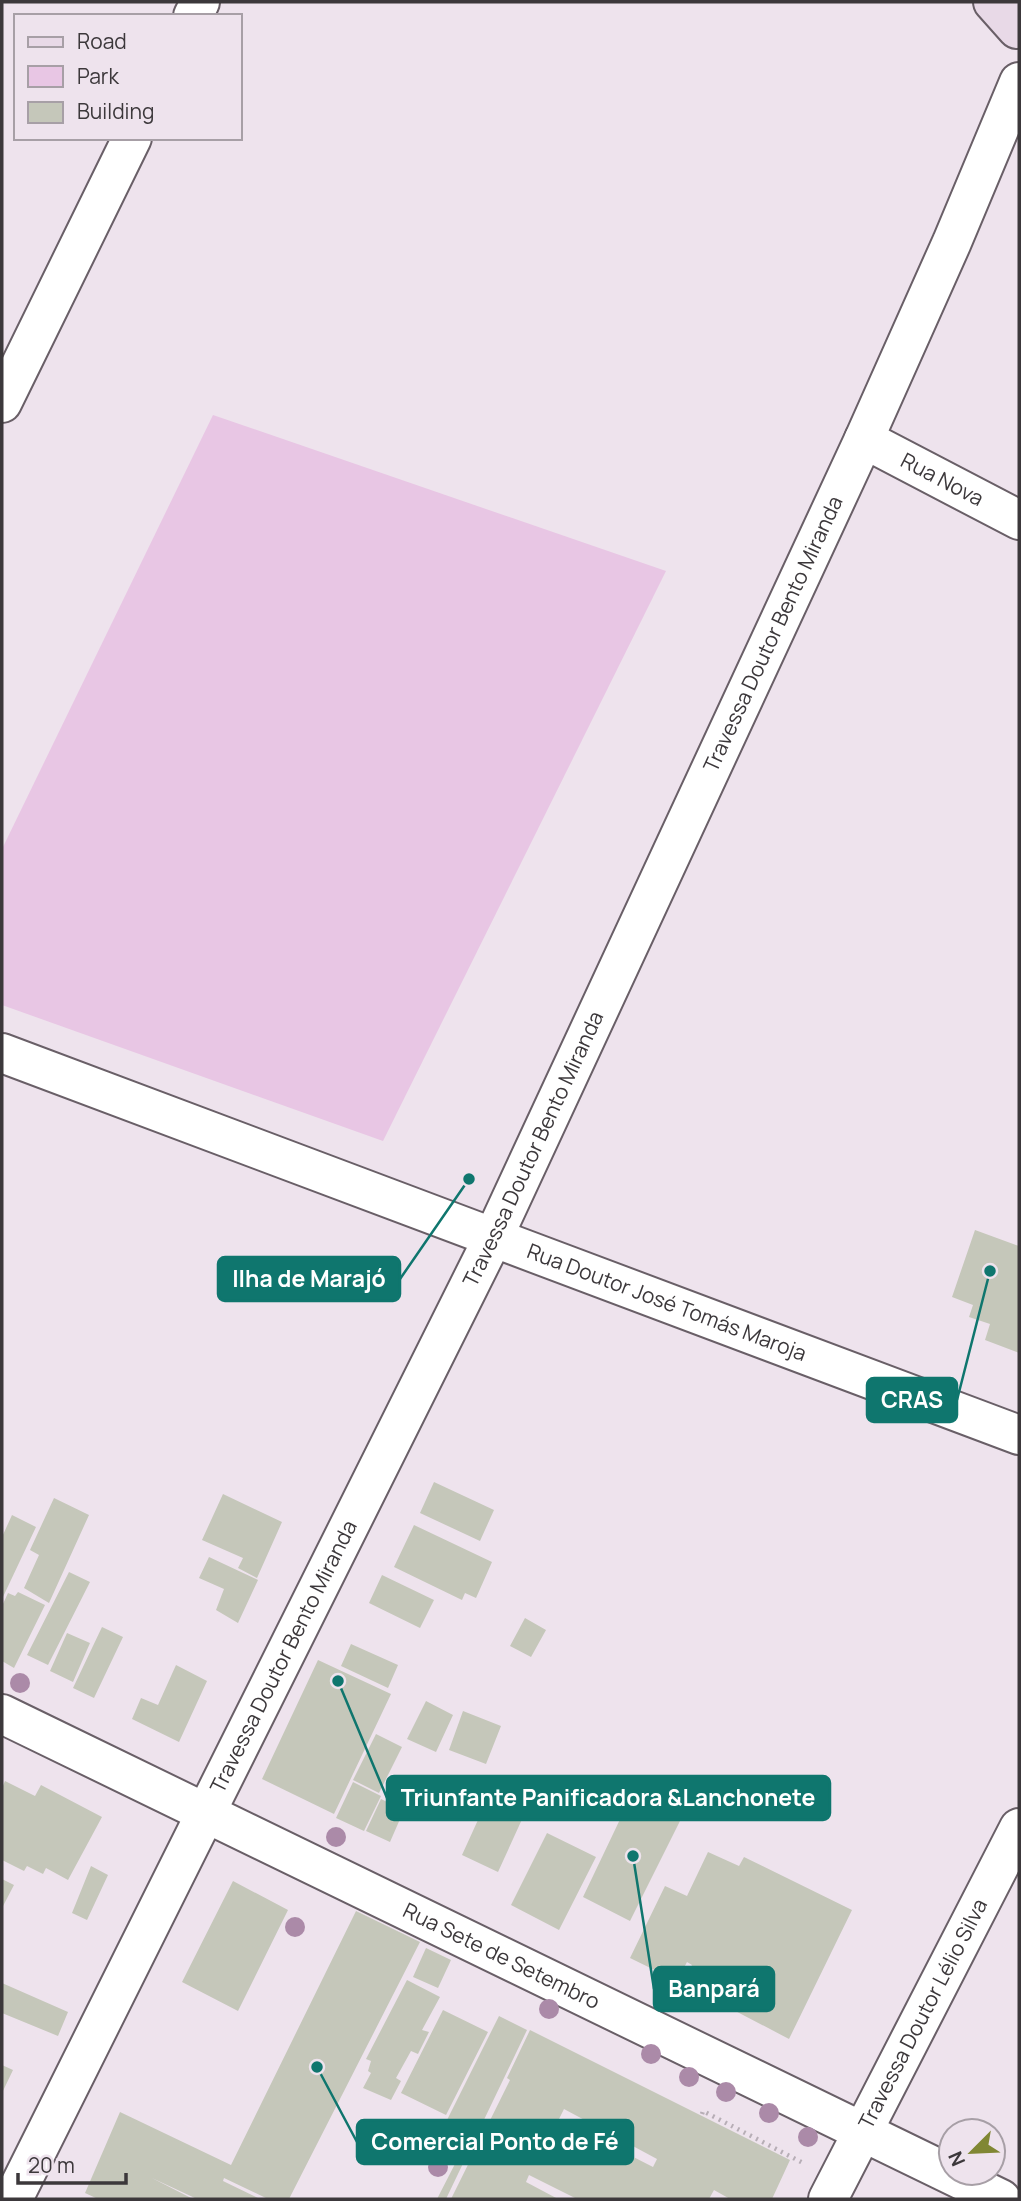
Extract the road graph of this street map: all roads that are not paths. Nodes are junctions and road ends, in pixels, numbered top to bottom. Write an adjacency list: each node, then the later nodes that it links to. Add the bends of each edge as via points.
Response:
1 (1019, 82): 5 (street, Travessa Doutor Bento Miranda)
2 (131, 140): 3 (street)
3 (17, 335): 4 (street)
4 (2, 403)
5 (864, 439): 6 (street, Rua Nova); 8 (street, Travessa Doutor Bento Miranda)
6 (1019, 520)
7 (2, 1053): 8 (street, Rua Doutor José Tomás Maroja)
8 (493, 1238): 9 (street, Rua Doutor José Tomás Maroja); 11 (street, Travessa Doutor Bento Miranda)
9 (1019, 1435)
10 (2, 1714): 11 (street, Rua Sete de Setembro)
11 (205, 1811): 13 (street, Rua Sete de Setembro); 14 (street, Travessa Doutor Bento Miranda)
12 (1019, 1828): 13 (street, Travessa Doutor Lélio Silva)
13 (865, 2130): 15 (street, Travessa Doutor Lélio Silva); 16 (street, Rua Sete de Setembro)
14 (13, 2199)
15 (828, 2199)
16 (1001, 2199)

